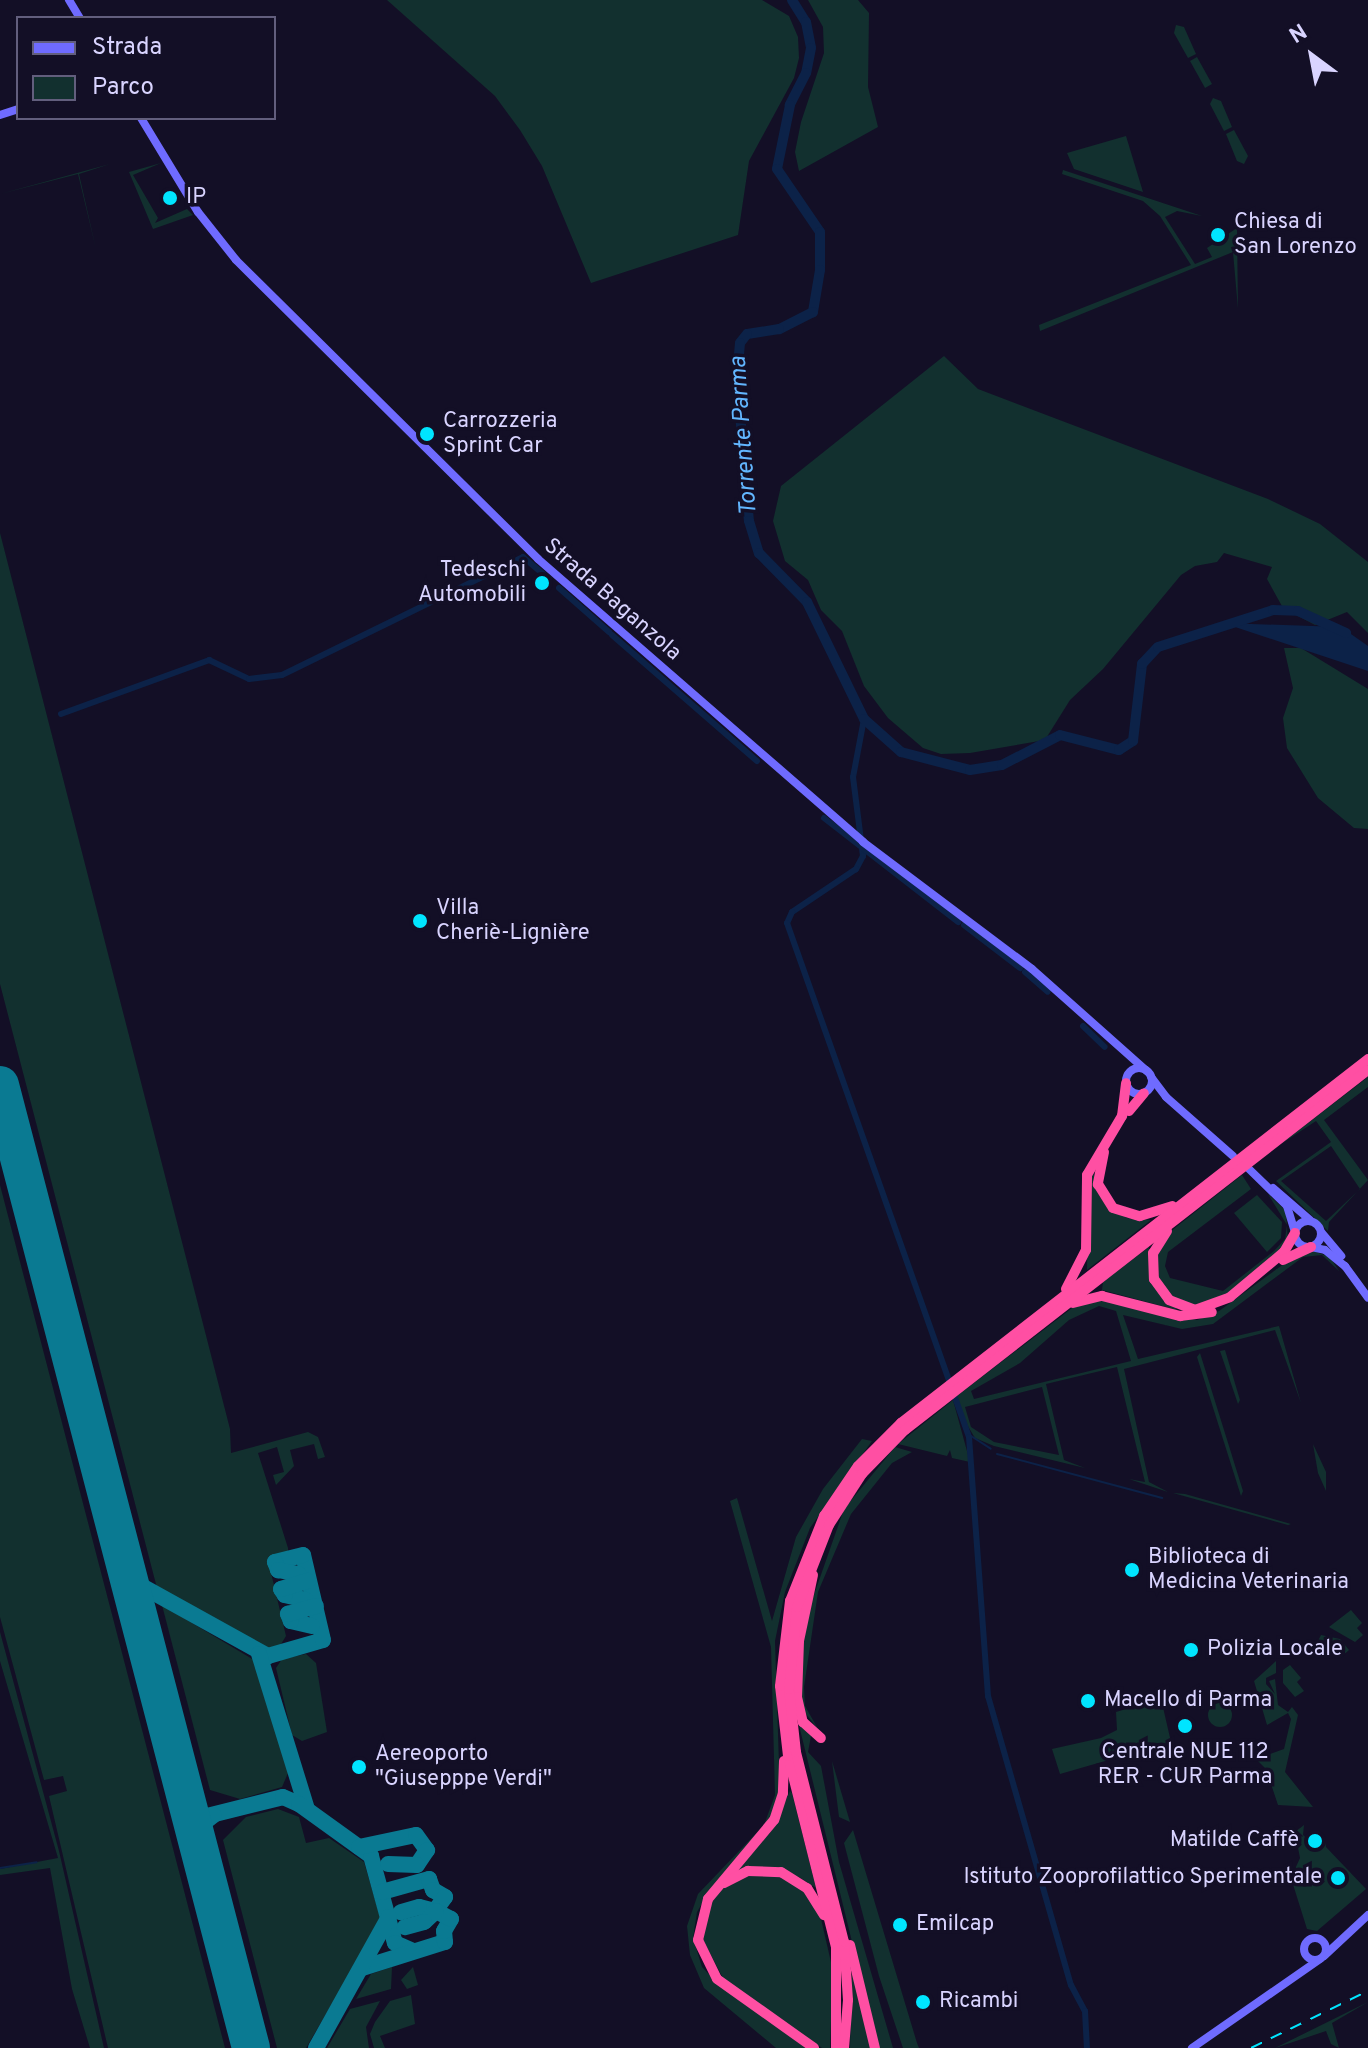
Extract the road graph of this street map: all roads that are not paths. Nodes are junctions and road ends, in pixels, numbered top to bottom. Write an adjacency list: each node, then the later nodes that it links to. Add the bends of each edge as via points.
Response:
1 (142, 120): 2 (main road, Strada Baganzola, via 209,226 273,300 562,581 862,841 1025,963)
2 (1120, 1049): 5 (main road, Strada Baganzola); 6 (main road)
3 (1368, 1059): 11 (highway)
4 (1368, 1070): 11 (highway)
5 (1150, 1074): 6 (main road, via 1136,1069); 7 (main road); 8 (main road, Strada Baganzola)
6 (1126, 1081): 7 (main road, via 1132,1092); 21 (highway, via 1121,1119 1087,1175 1087,1240 1080,1270 1064,1291)
7 (1144, 1093): 8 (main road); 11 (highway, via 1132,1104 1100,1161 1097,1180 1106,1201 1126,1214 1150,1215)
8 (1166, 1097): 9 (main road, Strada Baganzola)
9 (1233, 1156)
10 (1249, 1169): 12 (main road)
11 (1222, 1176): 13 (highway); 21 (highway)
12 (1270, 1186): 14 (main road); 15 (main road, via 1290,1210)
13 (1214, 1189): 15 (highway, via 1166,1232 1153,1253 1155,1282 1177,1305 1198,1310 1219,1304 1284,1252); 20 (highway)
14 (1311, 1221): 15 (main road, via 1300,1223); 16 (main road)
15 (1295, 1233): 17 (main road, via 1298,1243)
16 (1322, 1233): 17 (main road); 18 (main road)
17 (1311, 1247): 18 (main road, via 1325,1250); 20 (highway, via 1289,1256 1205,1315 1180,1316 1098,1296 1080,1300)
18 (1346, 1267): 19 (main road)
19 (1368, 1298)
20 (1041, 1323): 22 (highway)
21 (1008, 1339): 22 (highway)
22 (978, 1367): 23 (highway)
23 (925, 1409): 24 (highway, via 879,1455); 25 (highway, via 866,1457 824,1516 793,1589)
24 (838, 1509): 26 (highway, via 812,1580 797,1657 799,1714); 27 (highway, via 802,1589 789,1670 794,1740)
25 (780, 1675): 28 (highway, via 785,1776 779,1806 764,1835); 34 (highway, via 786,1743)
26 (821, 1738)
27 (825, 1864): 38 (highway, via 846,1961); 39 (highway)
28 (712, 1892): 34 (highway, via 753,1870 777,1871 799,1880 821,1906); 36 (highway, via 698,1925 707,1966 725,1986)
29 (1368, 1915): 30 (main road)
30 (1343, 1938): 31 (main road); 33 (main road)
31 (1320, 1939): 32 (main road, via 1306,1943); 33 (main road, via 1326,1947)
32 (1307, 1956): 33 (main road); 35 (main road)
33 (1322, 1958): 35 (main road)
34 (839, 1972): 37 (highway)
35 (1301, 1976): 40 (main road)
36 (814, 2048)
37 (836, 2048)
38 (844, 2048)
39 (875, 2048)
40 (1192, 2048)

